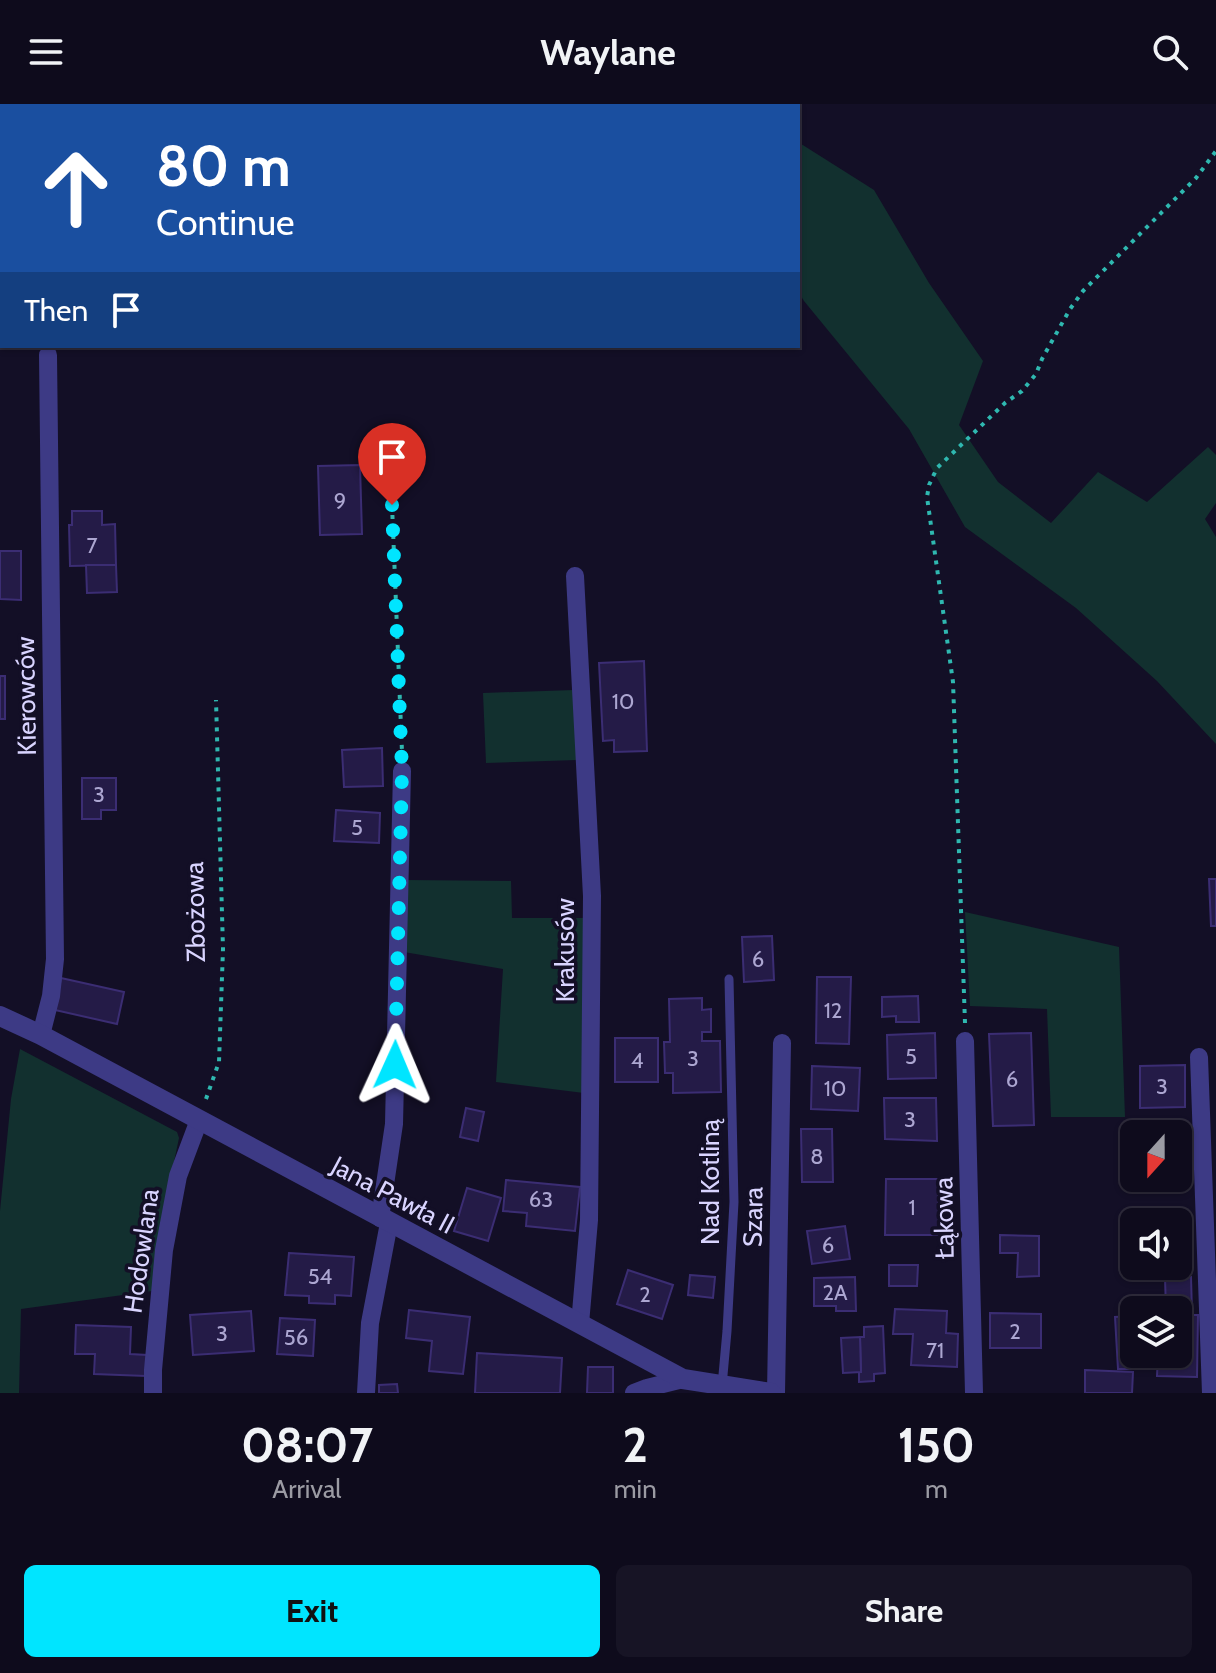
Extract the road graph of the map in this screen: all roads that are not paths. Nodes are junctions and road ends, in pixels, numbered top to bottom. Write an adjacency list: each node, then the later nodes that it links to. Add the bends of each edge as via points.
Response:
1 (48, 355): 6 (street, Kierowców, via 55,959)
2 (575, 576): 12 (street, Krakusów, via 592,896 589,1220)
3 (402, 771): 11 (street, via 394,1124)
4 (729, 979): 15 (lane, Nad Kotliną, via 734,1202)
5 (0, 1016): 6 (street, Jana Pawła II)
6 (41, 1035): 10 (street, Jana Pawła II)
7 (965, 1041): 20 (street, Łąkowa)
8 (782, 1043): 19 (street, Szara)
9 (1199, 1057): 21 (street)
10 (199, 1120): 11 (street, Jana Pawła II); 17 (street, Hodowlana, via 178,1176 164,1250)
11 (385, 1221): 12 (street, Jana Pawła II); 18 (street)
12 (580, 1324): 13 (street, Jana Pawła II)
13 (658, 1366): 14 (street, Jana Pawła II); 16 (street)
14 (683, 1379): 15 (street, Jana Pawła II); 16 (street)
15 (722, 1386): 19 (street, Jana Pawła II)
16 (643, 1391)
17 (153, 1393)
18 (366, 1393)
19 (774, 1393)
20 (974, 1393)
21 (1211, 1393)

